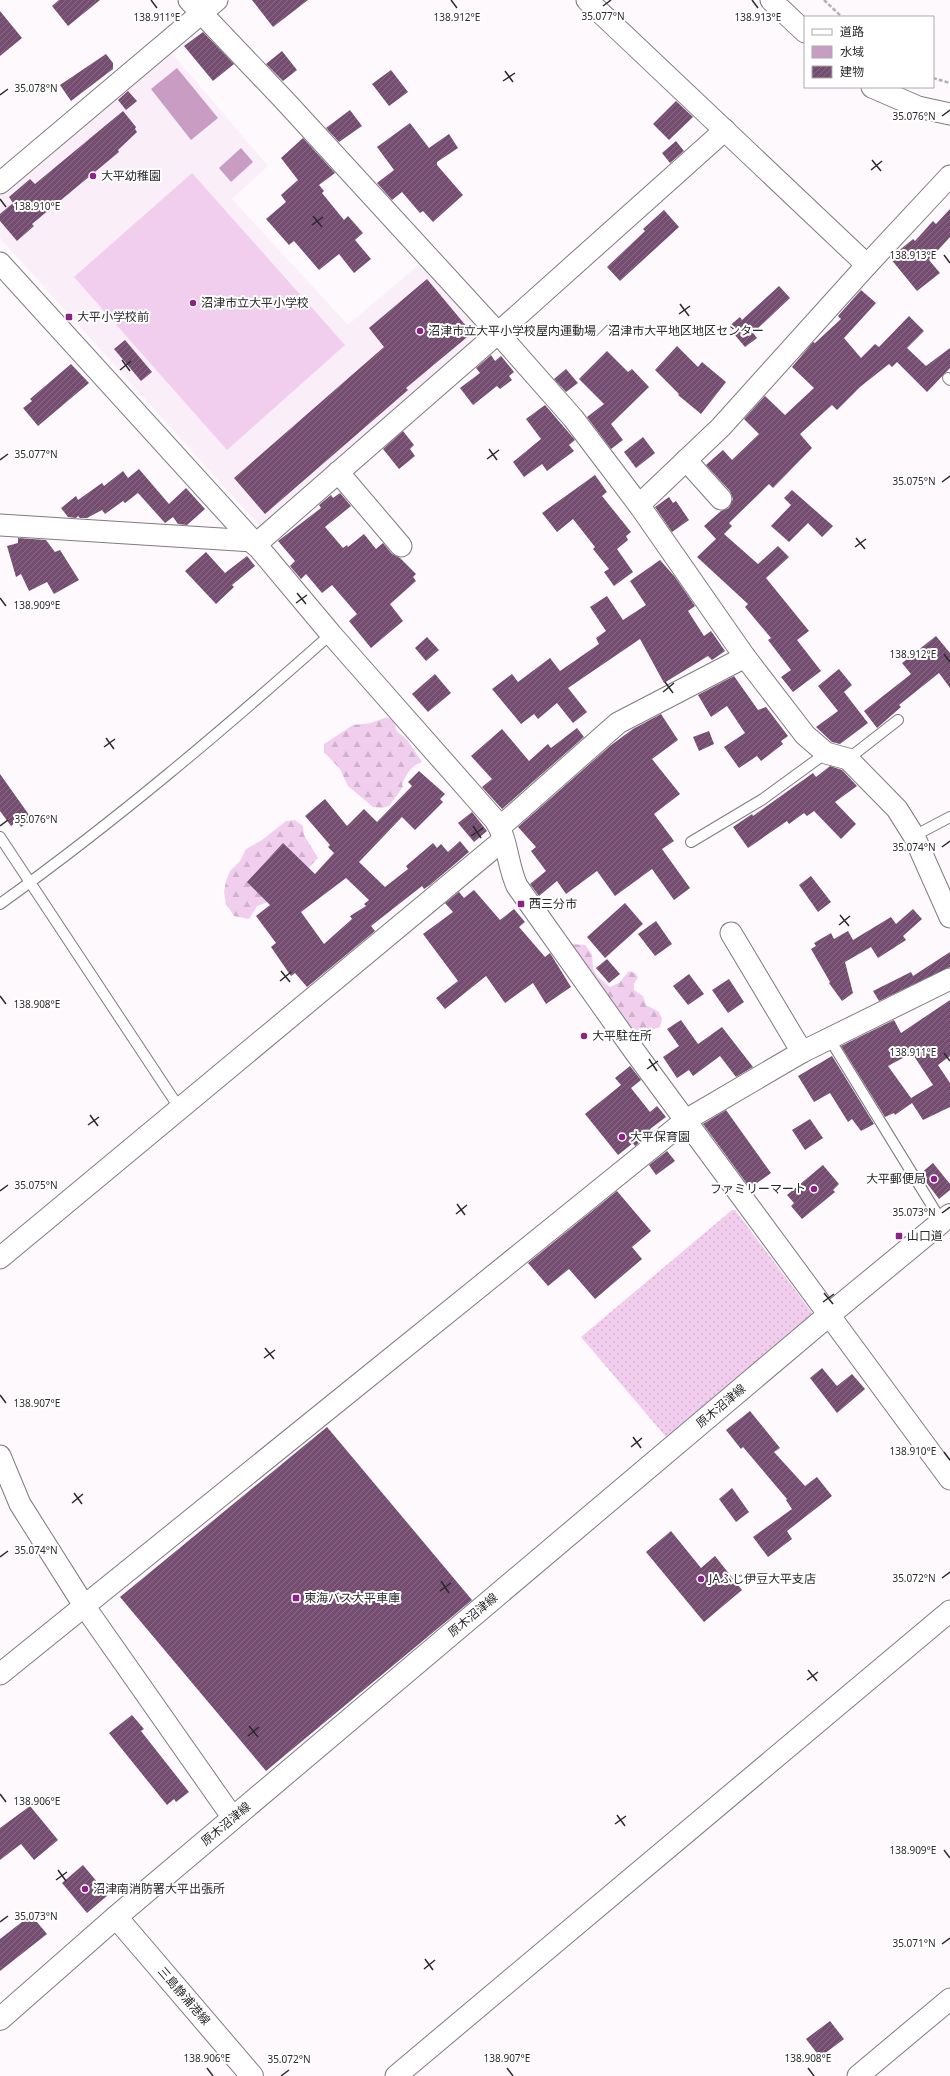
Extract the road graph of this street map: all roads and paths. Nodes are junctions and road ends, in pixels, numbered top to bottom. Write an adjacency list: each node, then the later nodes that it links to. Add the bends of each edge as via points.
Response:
1 (588, 0): 11 (street)
2 (771, 0): 6 (street)
3 (824, 0): 5 (path)
4 (203, 4): 13 (street); 16 (street)
5 (841, 16)
6 (804, 31)
7 (934, 78): 8 (path)
8 (950, 83)
9 (874, 88): 10 (street, via 918,107)
10 (950, 114)
11 (725, 130): 15 (street); 16 (street)
12 (950, 176): 15 (street)
13 (0, 182)
14 (0, 263): 22 (street)
15 (867, 265): 17 (street, via 721,427)
16 (498, 333): 18 (street); 20 (street, via 573,418)
17 (686, 460): 19 (street); 20 (street)
18 (338, 472): 22 (street); 23 (street)
19 (720, 499)
20 (639, 505): 25 (street)
21 (0, 525): 22 (street)
22 (254, 543): 24 (street)
23 (401, 546)
24 (331, 634): 30 (street); 34 (lane, via 200,748)
25 (745, 657): 27 (street, via 804,735); 30 (street, via 618,723)
26 (898, 720): 28 (lane)
27 (826, 753): 28 (street); 33 (lane, via 762,799)
28 (848, 759): 31 (street, via 897,808)
29 (950, 817): 31 (lane)
30 (501, 833): 41 (street); 42 (street, via 510,870 517,886)
31 (914, 836): 36 (street)
32 (0, 837): 34 (lane)
33 (691, 842)
34 (31, 882): 35 (lane); 41 (lane)
35 (0, 904)
36 (950, 917)
37 (731, 933): 40 (street)
38 (950, 980): 39 (street)
39 (829, 1038): 40 (street); 43 (lane)
40 (802, 1052): 42 (street)
41 (180, 1109): 44 (street)
42 (686, 1120): 45 (street); 48 (street)
43 (946, 1219): 45 (main road, 原木沼津線)
44 (0, 1258)
45 (830, 1314): 47 (street); 51 (main road, 原木沼津線)
46 (0, 1456): 48 (street, via 20,1504)
47 (950, 1479)
48 (85, 1607): 50 (street); 51 (street)
49 (950, 1611): 56 (street)
50 (0, 1674)
51 (233, 1818): 52 (main road, 原木沼津線)
52 (116, 1917): 54 (main road, 原木沼津線); 55 (main road, 三島静浦港線)
53 (950, 1999): 57 (street)
54 (0, 2019)
55 (252, 2076)
56 (396, 2076)
57 (858, 2076)

